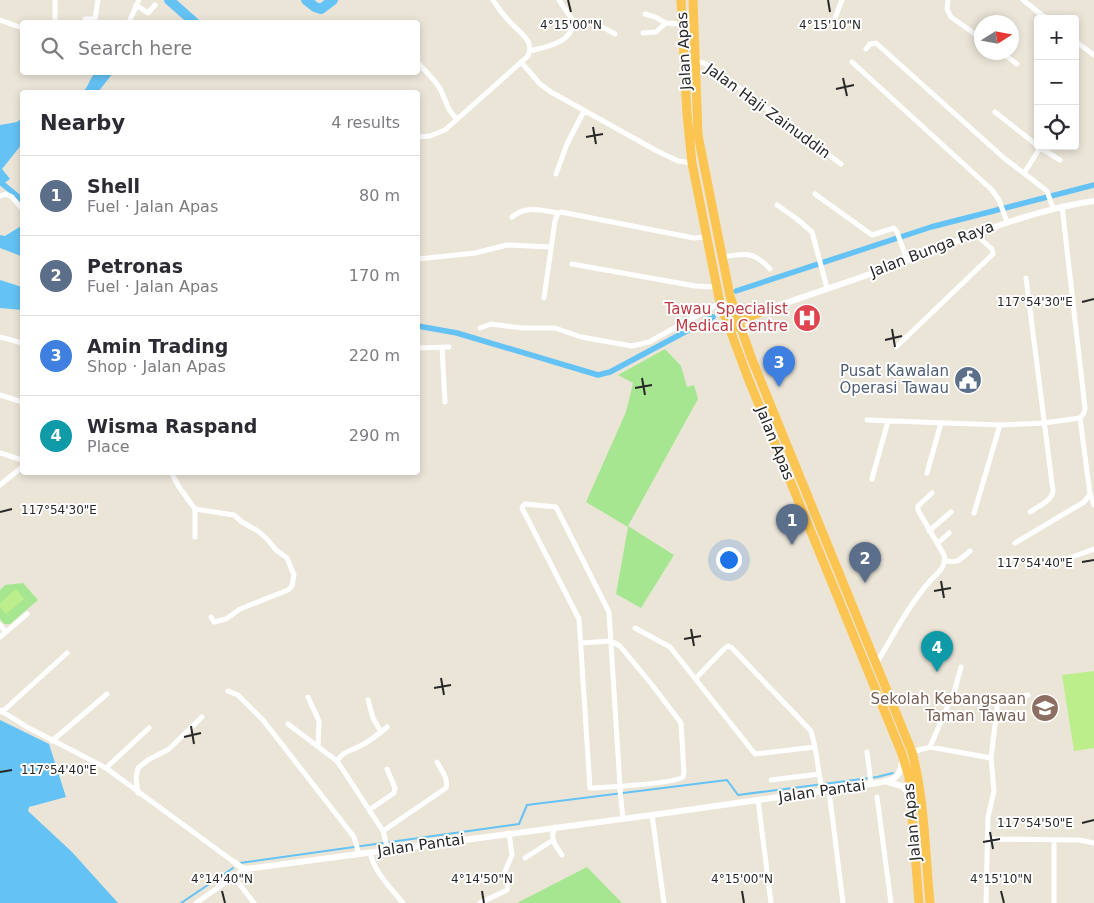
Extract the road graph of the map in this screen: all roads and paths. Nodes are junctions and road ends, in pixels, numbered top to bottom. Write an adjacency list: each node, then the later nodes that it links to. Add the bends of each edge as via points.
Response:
1 (55, 0): 17 (street)
2 (98, 0): 15 (street, via 95,19)
3 (493, 0): 28 (street, via 526,37)
4 (559, 0): 19 (street)
5 (682, 0): 21 (highway, Jalan Apas)
6 (692, 0): 31 (highway, Jalan Apas)
7 (842, 0): 14 (street)
8 (948, 0): 24 (street, via 951,17)
9 (1023, 0): 13 (street)
10 (138, 3): 11 (street, via 148,13); 18 (street)
11 (156, 5)
12 (645, 14): 20 (street)
13 (1042, 15)
14 (835, 18)
15 (85, 19)
16 (0, 20): 22 (street)
17 (55, 20)
18 (130, 20)
19 (574, 22): 25 (street, via 597,24); 28 (street, via 564,41)
20 (666, 23): 21 (street); 23 (street, via 656,32)
21 (683, 24): 44 (highway, Jalan Apas)
22 (20, 27)
23 (643, 33)
24 (974, 33)
25 (615, 34)
26 (1079, 44): 29 (street)
27 (866, 49): 47 (street, via 876,43)
28 (530, 52): 32 (street)
29 (1094, 55)
30 (1012, 60): 34 (street)
31 (694, 61): 45 (street, Jalan Haji Zainuddin, via 718,72); 46 (highway, Jalan Apas, via 696,116)
32 (521, 62): 36 (street, via 545,88); 38 (street)
33 (852, 62): 59 (street, via 992,190)
34 (1017, 64)
35 (420, 65): 38 (street, via 441,90 451,114)
36 (584, 111): 44 (street, via 664,154); 48 (street)
37 (995, 112): 40 (street)
38 (457, 119): 39 (street, via 438,134)
39 (420, 138)
40 (1034, 143)
41 (1037, 150): 47 (street)
42 (1044, 150): 43 (street)
43 (1060, 160)
44 (692, 163): 52 (highway, Jalan Apas)
45 (841, 164)
46 (705, 172): 52 (highway, via 707,200 705,204); 63 (highway, Jalan Apas)
47 (1024, 173): 56 (street, via 1047,191)
48 (556, 174)
49 (815, 194): 65 (street, via 872,235 894,228)
50 (0, 196): 55 (street, via 12,197)
51 (1094, 201): 54 (street, Jalan Bunga Raya)
52 (700, 202): 61 (highway, Jalan Apas)
53 (777, 206): 70 (street, via 812,232)
54 (1062, 206): 56 (street, Jalan Bunga Raya); 88 (street, via 1085,408)
55 (20, 207)
56 (1053, 208): 59 (street, Jalan Bunga Raya)
57 (558, 213): 58 (street, via 526,209); 61 (street, via 694,238); 62 (street)
58 (512, 217)
59 (1006, 222): 60 (street, Jalan Bunga Raya)
60 (974, 234): 65 (street, Jalan Bunga Raya); 82 (street, via 992,249 993,254)
61 (707, 236): 69 (highway, Jalan Apas)
62 (551, 247): 64 (street, via 508,245 474,253); 72 (street)
63 (722, 256): 67 (street, via 749,254 760,258); 71 (highway, Jalan Apas)
64 (420, 259)
65 (907, 260): 70 (street, Jalan Bunga Raya)
66 (572, 264): 69 (street)
67 (770, 269)
68 (1026, 278): 92 (street)
69 (717, 288): 73 (highway, Jalan Apas)
70 (827, 288): 74 (street, Jalan Bunga Raya)
71 (730, 296): 74 (street, via 740,312); 75 (highway, Jalan Apas)
72 (544, 298)
73 (720, 303): 76 (street, via 648,342 632,346 589,339 555,328 491,324); 79 (highway, Jalan Apas)
74 (763, 311): 75 (highway); 84 (street, via 747,325 745,333)
75 (738, 324): 79 (highway); 84 (highway, Jalan Apas)
76 (480, 328)
77 (0, 337): 78 (street)
78 (20, 342)
79 (734, 343): 146 (highway, Jalan Apas)
80 (442, 347): 81 (street); 83 (street); 87 (street)
81 (449, 347)
82 (896, 347)
83 (420, 348)
84 (751, 357): 126 (highway, Jalan Apas)
85 (0, 395): 86 (street)
86 (20, 401)
87 (445, 402)
88 (1080, 418): 92 (street); 102 (street)
89 (867, 420): 90 (street)
90 (888, 420): 91 (street); 99 (street)
91 (941, 423): 93 (street); 97 (street)
92 (1044, 423): 93 (street); 106 (street, via 1052,496)
93 (1000, 425): 107 (street)
94 (0, 453): 95 (street)
95 (20, 459)
96 (20, 469): 100 (street)
97 (927, 473)
98 (173, 475): 104 (street)
99 (872, 480)
100 (0, 485)
101 (932, 493): 108 (street, via 918,506)
102 (1090, 494): 103 (street); 112 (street, via 1084,502)
103 (1094, 505)
104 (195, 509): 110 (street); 118 (street, via 234,515 258,531 287,558 294,576 292,586 282,594 240,609 222,621 214,622)
105 (951, 512): 108 (street)
106 (1030, 512)
107 (974, 513)
108 (929, 531): 111 (street)
109 (949, 533): 111 (street)
110 (195, 538)
111 (938, 543): 116 (street)
112 (1016, 543)
113 (1094, 549): 115 (street)
114 (970, 551): 116 (street, via 957,562)
115 (1069, 558)
116 (945, 560): 126 (street, via 944,566 904,616)
117 (27, 614): 121 (street)
118 (212, 617)
119 (0, 625): 121 (street)
120 (635, 628): 128 (street, via 670,647)
121 (6, 632): 122 (street)
122 (0, 637)
123 (611, 642): 124 (street); 124 (street, via 606,603 556,507 524,504 523,510 579,619); 156 (street); 156 (street, via 629,655 678,718 682,730 683,777)
124 (581, 643): 156 (street, via 589,785 590,788)
125 (67, 653): 134 (street)
126 (876, 664): 145 (highway, Jalan Apas)
127 (962, 667): 143 (street)
128 (696, 678): 142 (street, via 755,754); 142 (street, via 725,648 732,648 811,731)
129 (228, 691): 173 (street, via 238,695 263,720 354,837)
130 (107, 694): 140 (street)
131 (1028, 695): 147 (street, via 998,700)
132 (308, 697): 141 (street, via 319,721)
133 (368, 700): 139 (street)
134 (1, 711): 140 (street)
135 (202, 717): 158 (street, via 168,749 138,768)
136 (288, 724): 141 (street)
137 (387, 727): 139 (street)
138 (149, 728): 150 (street)
139 (381, 732): 148 (street, via 347,750)
140 (52, 741): 150 (street)
141 (318, 746): 148 (street)
142 (816, 747): 152 (street)
143 (930, 747): 145 (street); 147 (street)
144 (867, 752): 154 (street)
145 (912, 752): 189 (highway, Jalan Apas, via 921,795)
146 (902, 754): 155 (street, via 901,772); 160 (highway, Jalan Apas)
147 (991, 758): 168 (street, via 994,791)
148 (336, 760): 162 (street)
149 (437, 762): 167 (street, via 446,779 446,788)
150 (106, 768): 158 (street)
151 (387, 769): 162 (street, via 394,793)
152 (819, 776): 153 (street); 157 (street)
153 (770, 780)
154 (871, 782): 155 (street, Jalan Pantai); 157 (street, Jalan Pantai)
155 (887, 782): 160 (street, via 902,786)
156 (620, 788): 164 (street)
157 (824, 790): 161 (street, Jalan Pantai); 186 (street)
158 (138, 793): 177 (street)
159 (877, 797): 187 (street)
160 (911, 798): 188 (highway, Jalan Apas)
161 (758, 800): 163 (street, Jalan Pantai); 185 (street)
162 (369, 810): 167 (street)
163 (652, 815): 164 (street, Jalan Pantai); 184 (street)
164 (623, 819): 165 (street, Jalan Pantai)
165 (554, 828): 166 (street, Jalan Pantai); 169 (street)
166 (509, 833): 172 (street, Jalan Pantai); 183 (street, via 512,855 504,874 508,887)
167 (384, 834): 172 (street)
168 (987, 839): 170 (street); 190 (street)
169 (553, 840): 175 (street); 176 (street)
170 (1054, 840): 171 (street); 191 (street)
171 (1094, 843)
172 (388, 848): 174 (street, Jalan Pantai)
173 (358, 852): 174 (street, Jalan Pantai); 178 (street, Jalan Pantai)
174 (370, 852): 182 (street, via 379,874)
175 (562, 855)
176 (525, 858)
177 (234, 862): 178 (street)
178 (242, 868): 179 (street)
179 (234, 877): 180 (street); 181 (street)
180 (196, 903)
181 (254, 903)
182 (403, 903)
183 (480, 903)
184 (664, 903)
185 (771, 903)
186 (843, 903)
187 (890, 903)
188 (919, 903)
189 (929, 903)
190 (986, 903)
191 (1054, 903)

